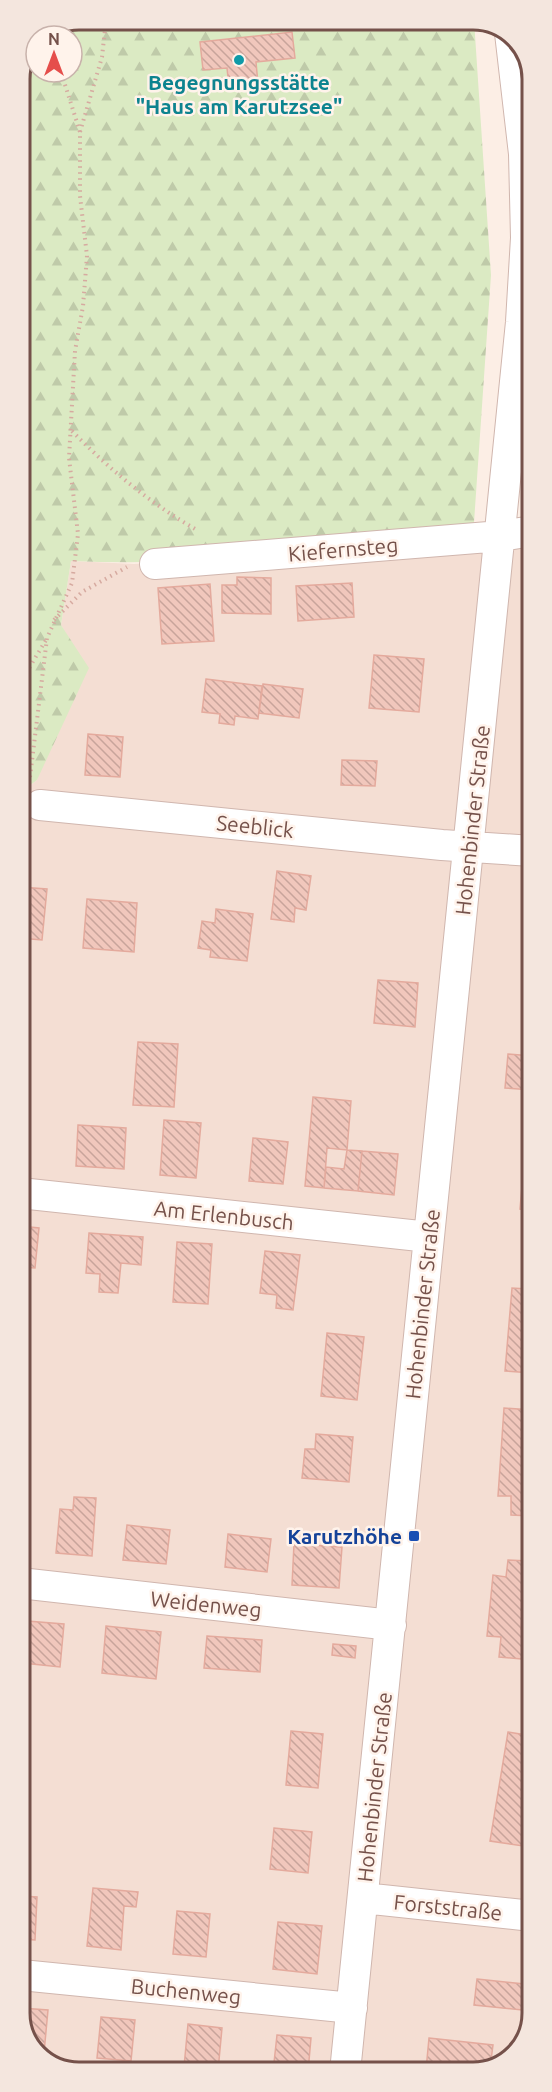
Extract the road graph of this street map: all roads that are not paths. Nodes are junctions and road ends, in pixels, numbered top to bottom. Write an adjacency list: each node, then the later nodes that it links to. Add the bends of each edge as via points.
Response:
1 (512, 50): 2 (street, Hohenbinder Straße)
2 (522, 137)
3 (522, 286): 5 (street, Hohenbinder Straße)
4 (522, 533): 5 (street, Kiefernsteg)
5 (501, 536): 6 (street, Kiefernsteg); 8 (street, Hohenbinder Straße)
6 (154, 564)
7 (40, 805): 8 (street, Seeblick)
8 (470, 847): 9 (street, Seeblick); 11 (street, Hohenbinder Straße)
9 (522, 850)
10 (30, 1194): 11 (street, Am Erlenbusch)
11 (429, 1236): 13 (street, Hohenbinder Straße)
12 (30, 1584): 13 (street, Weidenweg)
13 (391, 1625): 14 (street, Hohenbinder Straße)
14 (363, 1898): 15 (street, Forststraße); 17 (street, Hohenbinder Straße)
15 (522, 1915)
16 (30, 1976): 17 (street, Buchenweg)
17 (352, 2008): 18 (street, Hohenbinder Straße)
18 (346, 2062)

